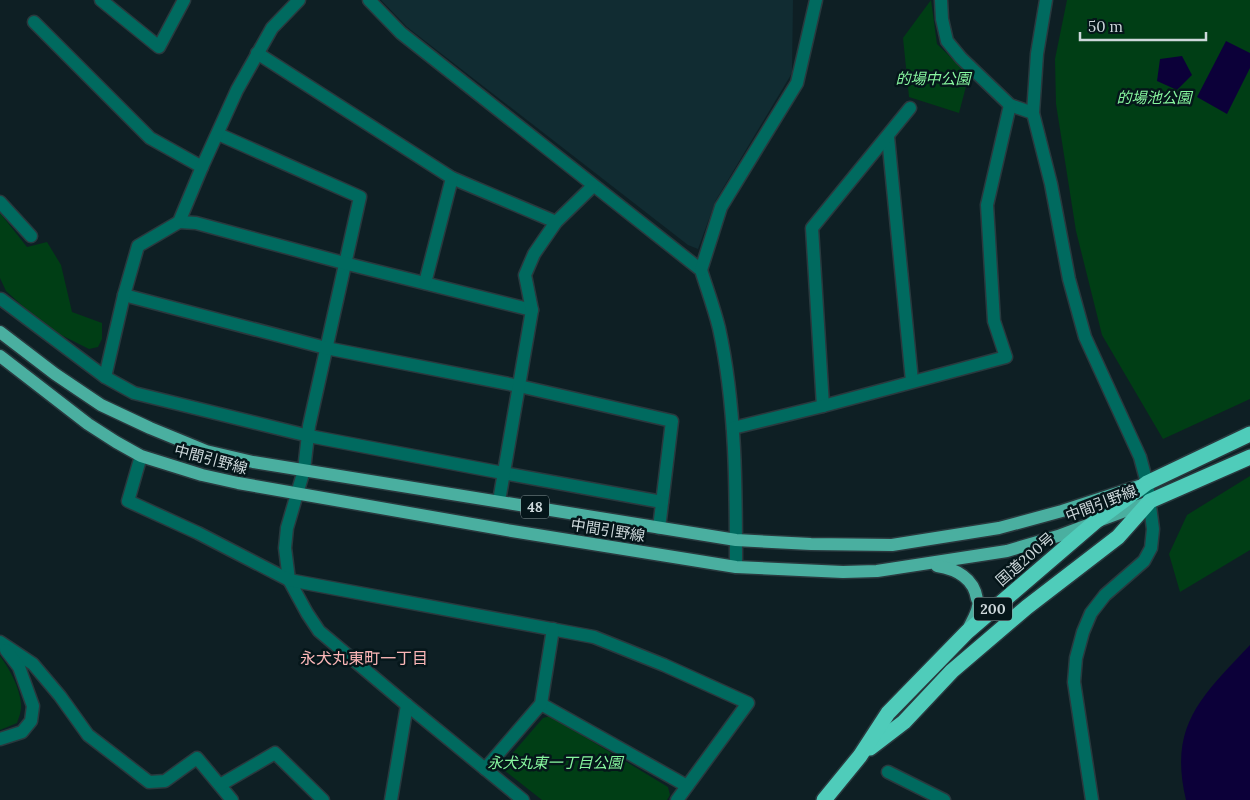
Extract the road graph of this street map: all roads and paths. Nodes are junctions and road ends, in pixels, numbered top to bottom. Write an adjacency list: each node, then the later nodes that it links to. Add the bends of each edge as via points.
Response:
1 (101, 0): 2 (street, via 160,47)
2 (184, 0)
3 (300, 0): 9 (street, via 272,28)
4 (369, 0): 17 (street, via 401,33)
5 (816, 0): 23 (street, via 797,83 721,208)
6 (941, 0): 10 (street, via 947,40)
7 (1046, 0): 12 (street, via 1037,54)
8 (34, 22): 15 (street, via 150,138)
9 (257, 53): 13 (street); 16 (street)
10 (1010, 105): 12 (street); 33 (street, via 987,206 994,321 1006,357)
11 (910, 108): 14 (street)
12 (1033, 114): 43 (street, via 1085,337 1140,457)
13 (218, 134): 15 (street); 22 (street, via 360,197)
14 (888, 136): 33 (street); 35 (street, via 812,228)
15 (202, 167): 19 (street)
16 (452, 178): 20 (street); 24 (street)
17 (593, 186): 20 (street); 23 (street)
18 (0, 202): 21 (street)
19 (179, 222): 22 (street, via 196,223); 25 (street, via 138,246)
20 (556, 222): 28 (street, via 524,275)
21 (31, 236)
22 (344, 263): 24 (street); 30 (street)
23 (702, 270): 36 (street, via 718,327)
24 (425, 283): 28 (street)
25 (124, 295): 30 (street); 32 (street)
26 (0, 299): 27 (street); 32 (street)
27 (0, 303)
28 (532, 310): 34 (street)
29 (0, 332): 41 (main road, 中間引野線 / 48, via 101,405 150,428 206,451)
30 (326, 348): 34 (street); 38 (street)
31 (0, 356): 39 (main road, 中間引野線 / 48, via 88,424)
32 (105, 376): 38 (street, via 134,393)
33 (912, 381): 35 (street)
34 (519, 386): 42 (street); 46 (street, via 672,420)
35 (823, 406): 36 (street)
36 (734, 428): 50 (street)
37 (1250, 434): 43 (highway, 国道200号 / 200)
38 (309, 436): 41 (street); 42 (street)
39 (141, 456): 44 (main road, 中間引野線 / 48, via 238,484); 53 (street, via 128,501)
40 (1250, 457): 47 (highway, 国道200号 / 200)
41 (304, 470): 44 (street); 45 (main road, 中間引野線 / 48)
42 (502, 474): 45 (street); 46 (street)
43 (1148, 483): 47 (street); 48 (highway, 国道200号 / 200); 50 (main road, 中間引野線 / 48, via 999,528 892,545)
44 (298, 493): 52 (main road, 中間引野線 / 48); 53 (street, via 287,528 285,548)
45 (499, 501): 49 (main road, 中間引野線 / 48)
46 (662, 502): 49 (street)
47 (1150, 502): 48 (main road, 中間引野線 / 48); 60 (highway, 国道200号 / 200, via 1118,537 1027,607 952,671 904,722); 72 (street, via 1151,548 1144,561 1105,595 1091,613 1082,632 1076,658 1074,682)
48 (1095, 522): 51 (main road, 中間引野線 / 48, via 1007,551); 55 (highway, 国道200号 / 200)
49 (659, 528): 50 (main road, 中間引野線 / 48)
50 (736, 540): 52 (street)
51 (925, 565): 52 (main road, 中間引野線 / 48, via 843,572); 55 (main road, via 960,572 976,591 979,606)
52 (736, 567)
53 (289, 580): 54 (street); 58 (street, via 320,630)
54 (553, 629): 57 (street); 64 (street, via 594,637 748,703)
55 (967, 632): 60 (highway, 国道200号 / 200, via 888,713)
56 (0, 642): 59 (street, via 19,667 33,706 31,721 22,732); 63 (street, via 33,664 88,735 149,782 164,781 197,758)
57 (541, 704): 61 (street); 64 (street)
58 (407, 705): 61 (street); 67 (street)
59 (0, 740)
60 (860, 756): 70 (highway, 国道200号 / 200)
61 (485, 769): 68 (street)
62 (888, 772): 71 (street)
63 (220, 785): 65 (street); 66 (street, via 275,753)
64 (687, 786): 69 (street)
65 (232, 800)
66 (323, 800)
67 (391, 800)
68 (523, 800)
69 (676, 800)
70 (824, 800)
71 (944, 800)
72 (1092, 800)

